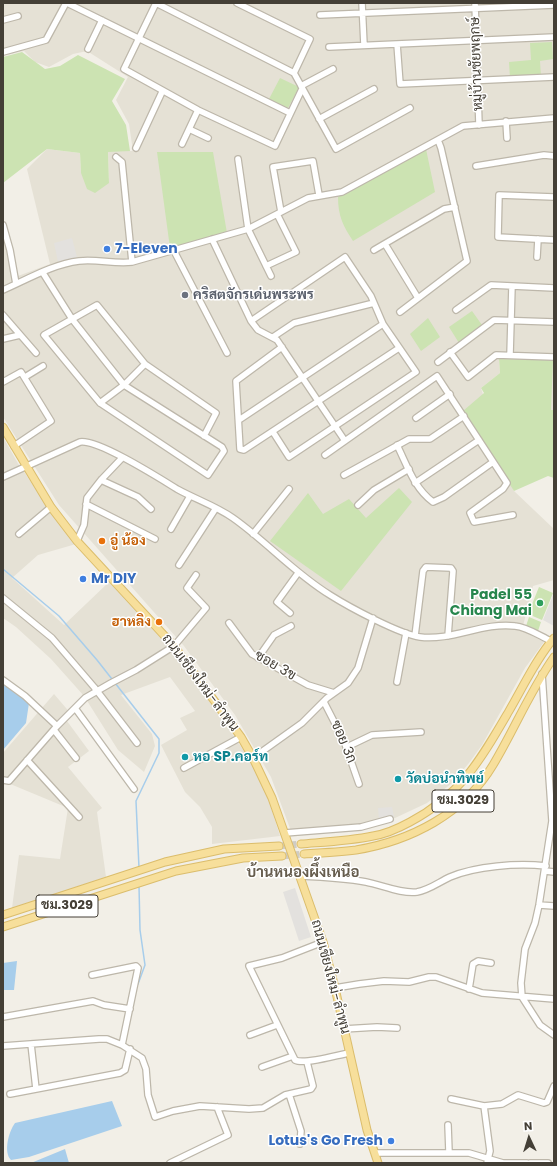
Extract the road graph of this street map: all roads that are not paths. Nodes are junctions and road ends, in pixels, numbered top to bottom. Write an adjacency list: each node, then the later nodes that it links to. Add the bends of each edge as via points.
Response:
1 (68, 3): 11 (street); 19 (street, via 46,40)
2 (156, 3): 13 (street); 21 (street)
3 (237, 3): 21 (street, via 310,40)
4 (362, 3): 7 (street)
5 (554, 5): 6 (street)
6 (475, 6): 7 (street); 14 (street, หมู่บ้านชัยพฤกษ์)
7 (363, 13): 8 (street); 16 (street)
8 (320, 15)
9 (18, 16): 10 (street)
10 (3, 20)
11 (102, 20): 13 (street); 18 (street)
12 (554, 37): 14 (street)
13 (140, 39): 26 (street, via 124,69); 29 (street)
14 (477, 40): 15 (street); 23 (street, หมู่บ้านชัยพฤกษ์)
15 (397, 44): 16 (street); 23 (street, via 400,84)
16 (364, 45): 17 (street)
17 (329, 47)
18 (88, 48)
19 (3, 52)
20 (334, 69): 24 (street)
21 (294, 73): 24 (street)
22 (554, 77): 23 (street)
23 (478, 80): 33 (street, หมู่บ้านชัยพฤกษ์)
24 (301, 87): 29 (street); 31 (street)
25 (374, 89): 31 (street)
26 (162, 92): 28 (street); 39 (street)
27 (410, 108): 31 (street, via 336,149)
28 (198, 110): 29 (street, via 275,146); 34 (street)
29 (290, 113)
30 (554, 118): 32 (street)
31 (319, 119)
32 (506, 121): 33 (street); 36 (street)
33 (479, 125): 37 (street, via 463,126)
34 (189, 130): 35 (street); 38 (street)
35 (208, 138)
36 (507, 138)
37 (438, 140): 44 (street, via 342,192); 46 (street)
38 (182, 144)
39 (136, 148)
40 (554, 156): 43 (street, via 544,155)
41 (116, 157): 57 (street, via 122,162)
42 (238, 159): 49 (street)
43 (476, 166)
44 (319, 195): 47 (street); 47 (street, via 313,161 273,167)
45 (554, 197): 51 (street, via 499,195 498,237)
46 (455, 207): 53 (street, via 444,209); 65 (street, via 467,261)
47 (279, 213): 49 (street); 58 (street, via 296,252)
48 (3, 224): 61 (street)
49 (248, 229): 50 (street); 58 (street)
50 (212, 239): 55 (street); 72 (street)
51 (538, 239): 52 (street); 56 (street)
52 (554, 240)
53 (385, 244): 54 (street); 65 (street)
54 (374, 250)
55 (174, 251): 57 (street); 82 (street)
56 (537, 257)
57 (132, 262): 59 (street, via 78,261)
58 (266, 266): 60 (street)
59 (43, 273): 61 (street); 70 (street)
60 (271, 276)
61 (16, 284): 64 (street)
62 (512, 286): 63 (street); 67 (street, via 492,285); 71 (street)
63 (554, 288)
64 (3, 290)
65 (418, 298): 68 (street)
66 (374, 303): 72 (street, via 345,257); 74 (street); 76 (street, via 294,323)
67 (456, 310)
68 (400, 312)
69 (3, 315): 75 (street)
70 (72, 320): 86 (street, via 97,305); 91 (street); 94 (street, via 44,335)
71 (511, 320): 73 (street); 80 (street, via 494,320); 83 (street)
72 (251, 321): 76 (street, via 258,330)
73 (554, 322)
74 (383, 324): 79 (street); 89 (street)
75 (20, 335): 77 (street); 81 (street)
76 (272, 337): 78 (street)
77 (3, 339)
78 (282, 347): 89 (street); 97 (street, via 236,381)
79 (399, 348): 93 (street); 98 (street, via 416,372)
80 (450, 352): 83 (street, via 468,376 496,355); 85 (street)
81 (36, 353)
82 (227, 353)
83 (510, 355): 84 (street)
84 (554, 357)
85 (438, 362)
86 (145, 364): 91 (street); 101 (street, via 216,413)
87 (43, 366): 88 (street)
88 (25, 377): 90 (street, via 20,372); 105 (street, via 51,423)
89 (302, 378): 93 (street); 97 (street)
90 (3, 382)
91 (124, 385): 94 (street); 101 (street)
92 (450, 394): 95 (street); 96 (street); 103 (street, via 437,376)
93 (318, 402): 98 (street); 100 (street)
94 (100, 403): 101 (street, via 208,475 224,451)
95 (464, 416): 102 (street); 104 (street, via 430,440 409,439)
96 (416, 418)
97 (240, 420): 100 (street, via 240,450)
98 (335, 427): 100 (street, via 289,457); 103 (street)
99 (4, 432): 105 (main road, ถนนเชียงใหม่-ลำพูน)
100 (273, 432)
101 (204, 436)
102 (479, 440): 108 (street); 114 (street)
103 (345, 441): 106 (street)
104 (397, 445): 110 (street); 111 (street)
105 (14, 446): 109 (main road, ถนนเชียงใหม่-ลำพูน)
106 (324, 455)
107 (122, 458): 109 (street, via 86,441); 113 (street); 116 (street, via 153,473)
108 (493, 462): 114 (street, via 437,501 430,499); 122 (street, via 507,483 470,513 474,522)
109 (26, 466): 112 (street); 119 (main road, ถนนเชียงใหม่-ลำพูน)
110 (409, 469): 114 (street); 118 (street, via 374,490)
111 (344, 475)
112 (3, 477)
113 (101, 480): 117 (street, via 87,498); 121 (street, via 138,497)
114 (415, 483)
115 (289, 489): 125 (street)
116 (190, 496): 120 (street); 123 (street)
117 (86, 504): 126 (street); 127 (street, via 84,525)
118 (358, 505)
119 (51, 507): 124 (street); 127 (main road, ถนนเชียงใหม่-ลำพูน)
120 (216, 508): 125 (street); 128 (street)
121 (151, 509)
122 (513, 515)
123 (171, 529)
124 (18, 534)
125 (253, 534): 129 (street)
126 (155, 539)
127 (77, 541): 140 (main road, ถนนเชียงใหม่-ลำพูน)
128 (179, 565)
129 (298, 573): 132 (street, via 276,602); 133 (street, via 330,595)
130 (196, 575): 140 (street, via 187,588 206,608)
131 (3, 598): 146 (street, via 52,638)
132 (290, 613)
133 (373, 618): 136 (street); 147 (street, via 354,677)
134 (229, 623): 142 (street, ซอย 3ข, via 252,654)
135 (291, 626): 142 (street, via 274,634)
136 (406, 633): 137 (street); 145 (street)
137 (415, 636): 138 (street); 138 (street, via 422,570 426,567 451,568 453,571)
138 (448, 636): 139 (street, via 493,627 516,626)
139 (553, 640): 165 (main road, ชม.3029, via 483,756 458,788 441,802 400,827 374,836)
140 (174, 646): 146 (street); 152 (main road, ถนนเชียงใหม่-ลำพูน)
141 (554, 657): 143 (main road, ชม.3029)
142 (258, 658): 147 (street, ซอย 3ข, via 308,685)
143 (542, 674): 167 (main road, ชม.3029, via 493,765 460,804 429,825 389,842 355,850); 169 (street, via 552,821)
144 (3, 680): 150 (street, via 25,696)
145 (397, 682)
146 (97, 690): 149 (street); 153 (street)
147 (334, 693): 148 (street)
148 (324, 702): 154 (street, ซอย 3ก); 156 (street, via 302,723)
149 (75, 708): 150 (street); 161 (street)
150 (55, 728): 155 (street); 157 (street)
151 (421, 732): 154 (street, via 372,735)
152 (241, 737): 156 (main road, ถนนเชียงใหม่-ลำพูน); 158 (street)
153 (137, 743)
154 (347, 747): 160 (street, ซอย 3ก)
155 (76, 758)
156 (253, 758): 164 (main road, ถนนเชียงใหม่-ลำพูน)
157 (27, 760): 159 (street); 162 (street)
158 (184, 768)
159 (6, 780)
160 (359, 784)
161 (134, 789)
162 (79, 817)
163 (390, 820): 164 (street, via 361,827)
164 (285, 833): 171 (main road, ถนนเชียงใหม่-ลำพูน)
165 (301, 844)
166 (279, 846): 174 (main road, ชม.3029, via 224,850 165,862)
167 (304, 854)
168 (282, 856): 175 (main road, ชม.3029, via 243,858 176,871)
169 (545, 869): 170 (street); 171 (street, via 517,865 469,871 415,892 367,882); 172 (street)
170 (554, 872)
171 (300, 876): 176 (main road, ถนนเชียงใหม่-ลำพูน)
172 (539, 905): 173 (street); 181 (street, via 525,949)
173 (554, 906)
174 (3, 915)
175 (3, 927)
176 (323, 942): 179 (main road, ถนนเชียงใหม่-ลำพูน); 185 (street, via 282,958 249,966)
177 (491, 963): 180 (street, via 478,961 473,964)
178 (92, 975): 183 (street, via 137,967)
179 (335, 988): 180 (street, via 384,981 418,981 436,977); 187 (main road, ถนนเชียงใหม่-ลำพูน)
180 (468, 989): 181 (street)
181 (522, 997): 182 (street); 189 (street, via 540,1025)
182 (554, 999)
183 (130, 1009): 184 (street, via 93,1001); 191 (street)
184 (3, 1017)
185 (277, 1025): 188 (street); 195 (street)
186 (397, 1028): 187 (street)
187 (344, 1029): 194 (main road, ถนนเชียงใหม่-ลำพูน)
188 (250, 1035)
189 (554, 1035)
190 (31, 1044): 191 (street, via 99,1038); 192 (street); 199 (street)
191 (122, 1045): 193 (street)
192 (3, 1046)
193 (130, 1050): 199 (street, via 128,1064 123,1072); 204 (street, via 138,1054 145,1063 148,1095 155,1117 189,1108)
194 (349, 1052): 196 (street); 208 (main road, ถนนเชียงใหม่-ลำพูน, via 366,1130)
195 (294, 1058): 196 (street, via 299,1062); 197 (street)
196 (307, 1062): 201 (street, via 313,1086 311,1089)
197 (262, 1067)
198 (554, 1086): 203 (street, via 547,1102 544,1103 518,1095 502,1104)
199 (36, 1089): 200 (street)
200 (10, 1094)
201 (289, 1094): 204 (street, via 263,1108); 206 (street, via 301,1131)
202 (451, 1099): 203 (street)
203 (484, 1106): 209 (street, via 490,1151)
204 (217, 1107): 210 (street, via 228,1135)
205 (448, 1125): 207 (street)
206 (300, 1144)
207 (449, 1152): 208 (street); 209 (street, via 469,1154)
208 (374, 1153): 211 (main road, ถนนเชียงใหม่-ลำพูน)
209 (487, 1161): 212 (street)
210 (170, 1163)
211 (378, 1163)
212 (527, 1163)
213 (530, 1163): 214 (street)
214 (548, 1163)

